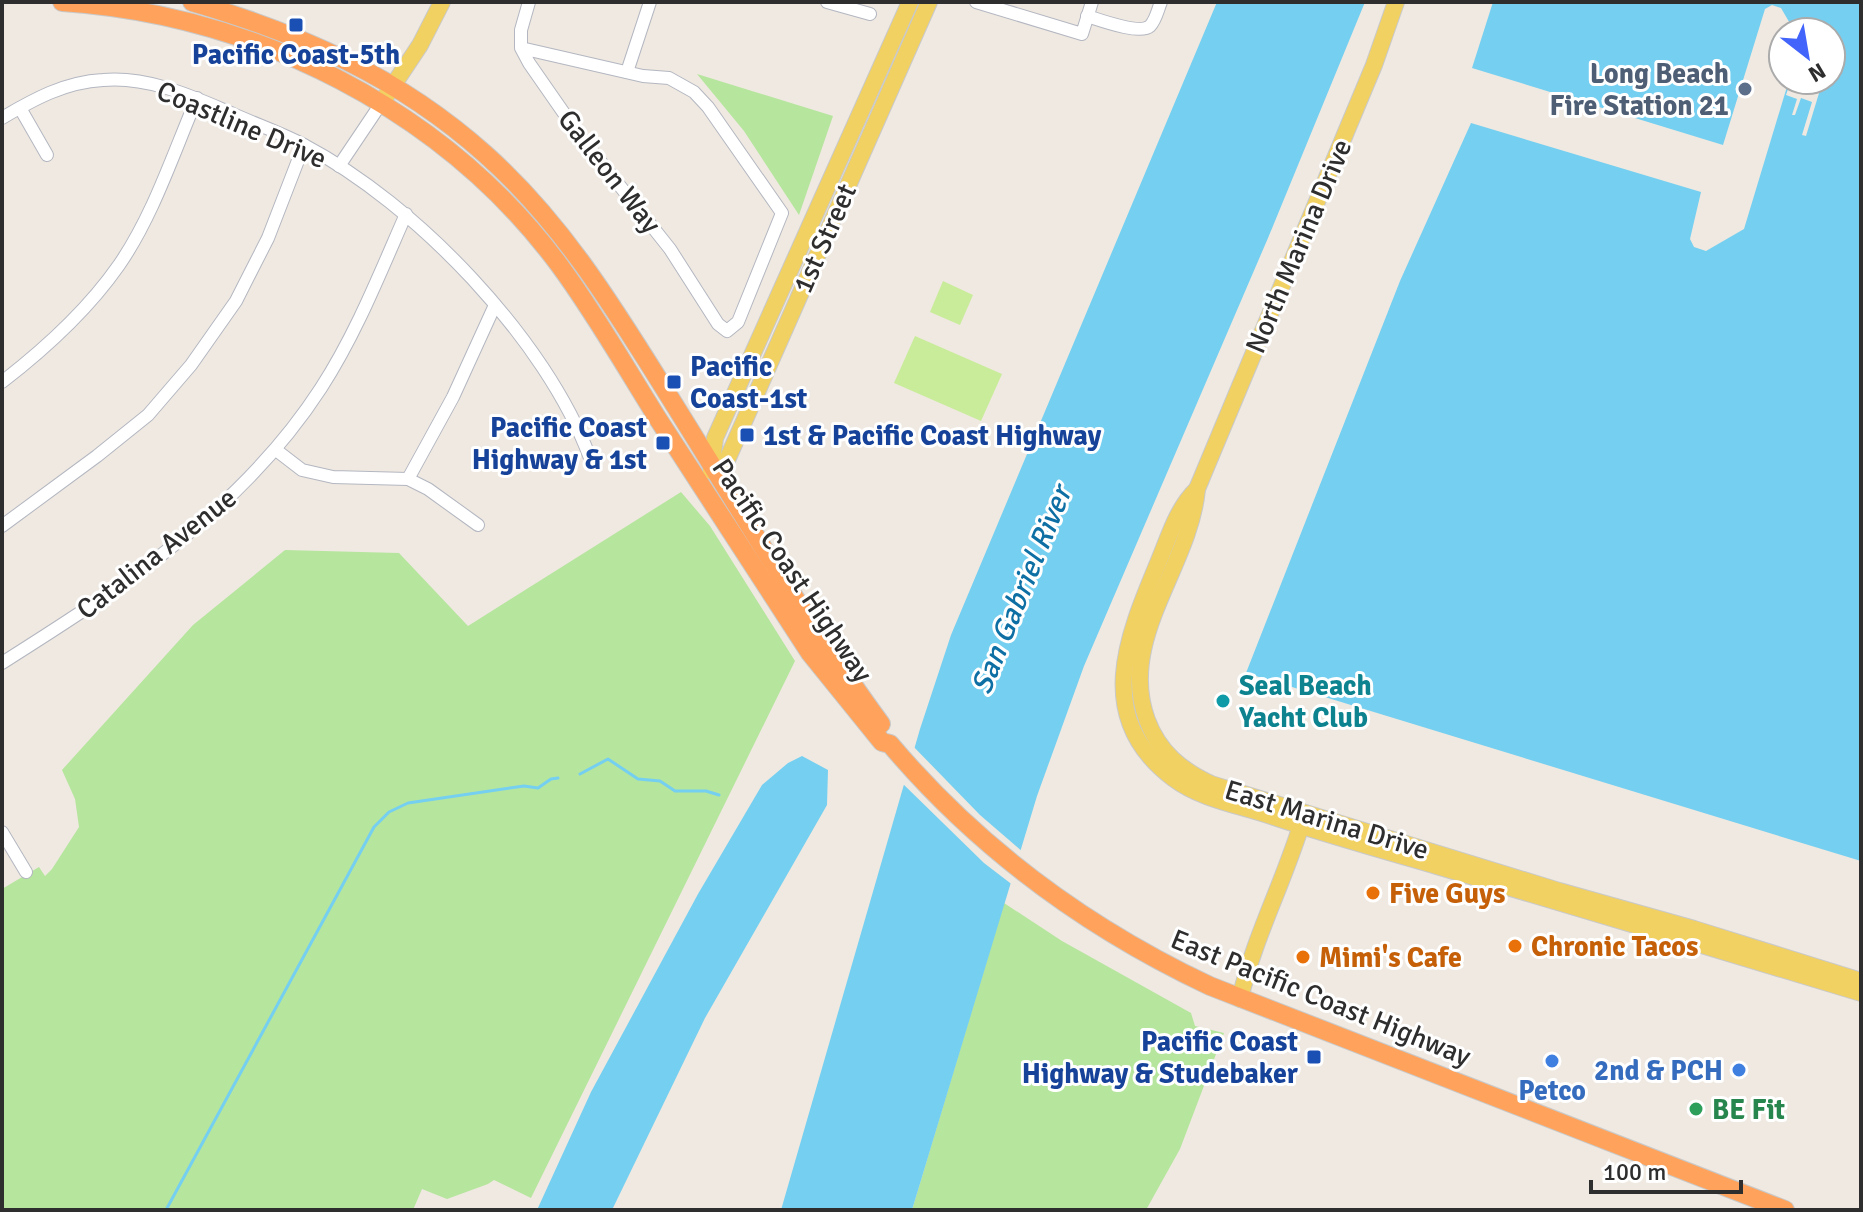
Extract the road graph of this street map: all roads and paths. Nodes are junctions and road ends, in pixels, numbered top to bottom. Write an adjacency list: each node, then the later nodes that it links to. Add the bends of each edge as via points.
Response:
1 (74, 2): 19 (highway, Pacific Coast Highway, via 205,26)
2 (192, 2): 15 (highway, Pacific Coast Highway)
3 (221, 2): 15 (highway)
4 (442, 2): 21 (main road)
5 (529, 2): 18 (street)
6 (650, 2): 20 (street)
7 (827, 2): 14 (street)
8 (910, 2): 34 (main road, 1st Street, via 715,438)
9 (929, 2): 34 (main road, 1st Street, via 727,460)
10 (1092, 2): 16 (street)
11 (1161, 2): 16 (street, via 1153,22 1138,30)
12 (1396, 2): 41 (main road, North Marina Drive, via 1197,489 1194,512 1139,661 1144,712)
13 (981, 3): 16 (street, via 1082,34)
14 (870, 14)
15 (241, 16): 17 (highway, Pacific Coast Highway)
16 (1087, 16)
17 (311, 43): 19 (highway); 21 (highway, Pacific Coast Highway)
18 (521, 48): 20 (street); 20 (street, Galleon Way, via 577,132 727,331 738,322 782,213 694,92 669,78)
19 (303, 61): 23 (highway, Pacific Coast Highway)
20 (627, 72)
21 (393, 86): 23 (main road); 34 (highway, Pacific Coast Highway, via 486,155 566,240)
22 (197, 98): 24 (street, Coastline Drive, via 148,82 104,79 48,92); 26 (street, Coastline Drive); 31 (street, via 120,264 85,309)
23 (382, 102): 28 (street); 36 (highway, Pacific Coast Highway, via 470,168 559,264)
24 (20, 108): 25 (street, Coastline Drive); 27 (street)
25 (2, 118)
26 (304, 145): 28 (street, Coastline Drive); 38 (street, via 268,238 236,301 191,365 148,415)
27 (47, 155)
28 (339, 166): 29 (street, Coastline Drive)
29 (406, 214): 30 (street, Coastline Drive); 32 (street, Catalina Avenue, via 352,334)
30 (495, 305): 33 (street, Coastline Drive, via 551,383); 35 (street)
31 (2, 382)
32 (276, 450): 35 (street, via 302,470 333,477); 39 (street, Catalina Avenue, via 214,513 144,569)
33 (590, 458)
34 (713, 468): 36 (main road, 1st Street); 40 (highway, Pacific Coast Highway)
35 (408, 479): 37 (street)
36 (703, 486): 40 (highway, Pacific Coast Highway, via 810,653 882,742)
37 (478, 525)
38 (2, 526)
39 (2, 663)
40 (891, 746): 47 (highway, East Pacific Coast Highway, via 973,830 1032,879 1124,942)
41 (1163, 760): 42 (main road, East Marina Drive)
42 (1303, 819): 45 (main road, East Marina Drive); 46 (main road, East Marina Drive); 47 (main road)
43 (2, 832): 44 (street)
44 (26, 872)
45 (1861, 981)
46 (1861, 993)
47 (1240, 999): 48 (highway, East Pacific Coast Highway)
48 (1785, 1210)

